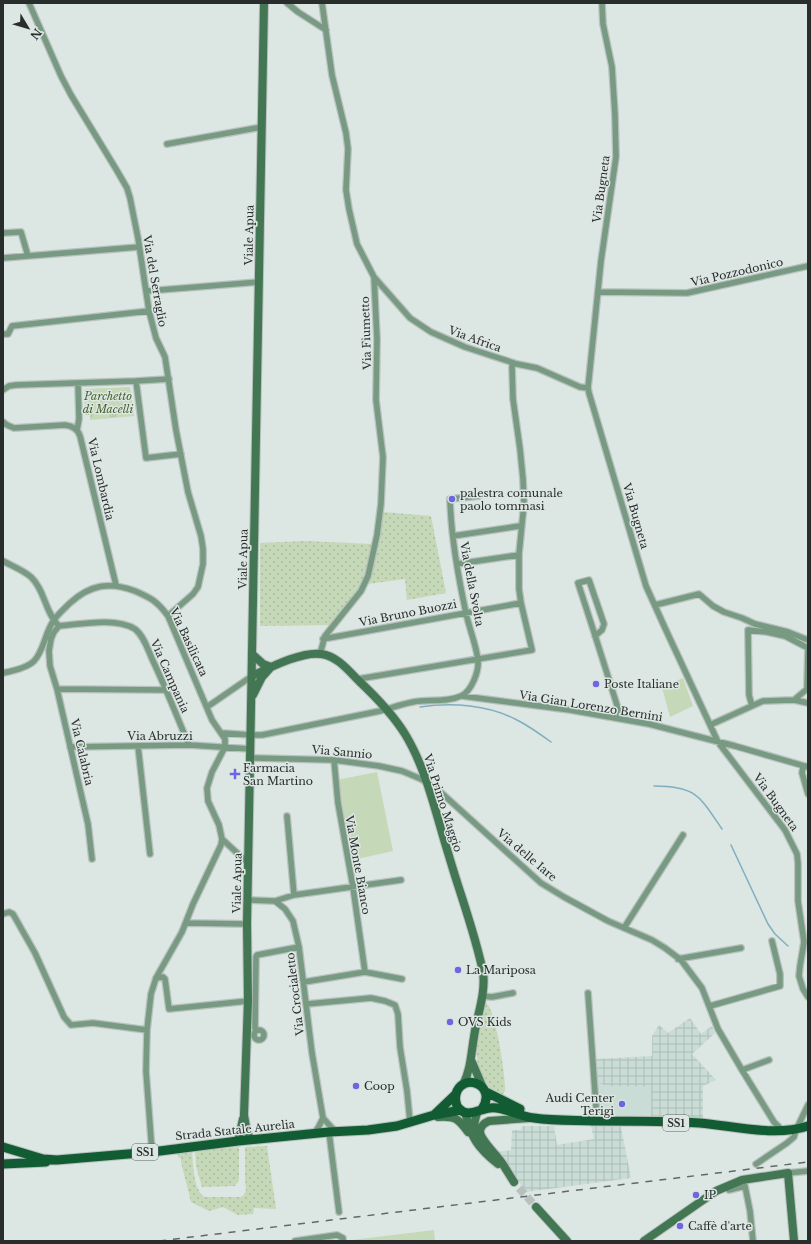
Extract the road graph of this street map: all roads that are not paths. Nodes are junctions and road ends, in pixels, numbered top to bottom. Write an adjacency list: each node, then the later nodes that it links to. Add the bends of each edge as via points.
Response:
1 (29, 3): 10 (street, Via del Serraglio, via 71,95 127,188)
2 (264, 3): 7 (street, Viale Apua)
3 (287, 3): 6 (street)
4 (322, 3): 6 (street, Via Fiumetto)
5 (602, 3): 17 (street, Via Bugneta, via 603,24 612,68 616,157)
6 (326, 30): 14 (street, Via Fiumetto, via 332,75 348,149 348,209 357,244)
7 (262, 127): 8 (street); 15 (street, Viale Apua)
8 (167, 144)
9 (3, 233): 11 (street, via 21,232)
10 (139, 247): 11 (street); 16 (street, Via del Serraglio)
11 (28, 256): 12 (street)
12 (3, 258)
13 (808, 266): 17 (street, Via Pozzodonico, via 687,293)
14 (374, 277): 20 (street, Via Africa, via 410,318 423,328 465,347); 43 (street, Via Fiumetto, via 376,400 383,457 377,535 364,586)
15 (259, 282): 16 (street); 47 (street, Viale Apua)
16 (147, 291): 18 (street, Via del Serraglio)
17 (598, 292): 24 (street, Via Bugneta)
18 (149, 311): 19 (street, via 12,326 8,334); 21 (street, Via del Serraglio, via 156,338 165,357)
19 (3, 334)
20 (517, 364): 24 (street, Via Africa, via 537,368); 30 (street, via 513,364 512,369 523,479 524,504)
21 (169, 379): 22 (street); 28 (street, Via del Serraglio)
22 (136, 381): 23 (street); 28 (street, via 146,458)
23 (78, 383): 25 (street, via 16,385); 27 (street, via 80,419)
24 (588, 388): 37 (street, Via Bugneta, via 646,586)
25 (3, 390)
26 (3, 422): 27 (street, Via Lombardia, via 14,428 65,425)
27 (77, 430): 35 (street, Via Lombardia)
28 (181, 454): 39 (street, Via del Serraglio, via 188,492 201,536 203,564 196,590)
29 (479, 496): 31 (street, Via della Svolta, via 450,499)
30 (520, 526): 31 (street); 32 (street)
31 (453, 536): 34 (street, Via della Svolta)
32 (518, 555): 34 (street); 36 (street)
33 (3, 562): 40 (street, via 32,577)
34 (457, 564): 38 (street, Via della Svolta)
35 (116, 585): 39 (street, Via Basilicata, via 153,599); 40 (street, Via Basilicata, via 100,586 83,592)
36 (521, 603): 38 (street, Via Bruno Buozzi); 49 (street, via 532,650)
37 (655, 605): 44 (street, via 700,594 724,612); 64 (street, Via Bugneta)
38 (466, 612): 43 (street, Via Bruno Buozzi); 49 (street, Via della Svolta)
39 (168, 616): 61 (street, Via Basilicata)
40 (53, 621): 41 (street); 45 (street, Via Basilicata)
41 (59, 626): 46 (street, Via Calabria, via 54,632); 55 (street, Via Campania, via 106,622 123,624 135,629 143,638)
42 (595, 636): 42 (street, via 604,624 589,580 578,583); 63 (street)
43 (323, 639): 48 (street, Via Fiumetto)
44 (808, 640)
45 (41, 649): 46 (street); 51 (street, Via Basilicata, via 34,661 27,666)
46 (49, 651): 54 (street, Via Calabria, via 50,666)
47 (252, 654): 50 (street, via 262,664); 52 (street, Viale Apua)
48 (320, 654): 50 (street, Via Primo Maggio, via 306,654); 53 (street, Via Primo Maggio, via 338,660)
49 (478, 660): 53 (street); 56 (street, Via della Svolta, via 473,681)
50 (271, 667): 52 (street, Via Primo Maggio); 57 (street, via 262,677)
51 (3, 674)
52 (252, 676): 57 (street, Viale Apua); 61 (street)
53 (358, 679): 62 (street, Via Primo Maggio)
54 (57, 689): 55 (street); 70 (street, Via Calabria)
55 (167, 690): 68 (street, Via Campania)
56 (462, 696): 62 (street, Via Gian Lorenzo Bernini, via 415,702); 63 (street, Via Gian Lorenzo Bernini)
57 (252, 699): 66 (street, Viale Apua)
58 (794, 700): 59 (street); 60 (street, via 763,701); 60 (street, via 807,689 808,648 785,636 748,630 749,695)
59 (808, 703)
60 (752, 706): 64 (street)
61 (206, 707): 65 (street, Via Basilicata)
62 (387, 709): 66 (street, Via Gian Lorenzo Bernini, via 262,735); 76 (street, Via Primo Maggio, via 413,748)
63 (621, 718): 67 (street, Via Gian Lorenzo Bernini)
64 (710, 725): 67 (street, Via Bugneta)
65 (222, 733): 66 (street); 71 (street, Via Basilicata)
66 (251, 735): 72 (street, Viale Apua)
67 (718, 742): 75 (street, Via Gian Lorenzo Bernini); 101 (street, Via Bugneta, via 785,830 797,854 798,901 804,942 800,976)
68 (189, 745): 69 (street, Via Abruzzi); 71 (street, Via Abruzzi)
69 (138, 746): 70 (street, Via Abruzzi); 81 (street)
70 (70, 747): 82 (street, Via Calabria, via 88,824)
71 (226, 747): 72 (street, Via Abruzzi); 80 (street, via 212,772 207,788 208,801 219,825)
72 (251, 749): 73 (street, Viale Apua)
73 (251, 758): 74 (street, Via Sannio); 83 (street, Viale Apua)
74 (334, 760): 76 (street, Via Sannio, via 393,769); 85 (street, Via Monte Bianco, via 338,804)
75 (806, 766): 77 (street, via 802,773)
76 (427, 784): 92 (street, Via delle Iare, via 436,788 541,883 564,898); 104 (street, Via Primo Maggio, via 480,959 484,980)
77 (808, 794)
78 (287, 816): 86 (street)
79 (683, 834): 92 (street)
80 (222, 839): 83 (street); 90 (street)
81 (150, 854)
82 (92, 859)
83 (248, 863): 87 (street, Viale Apua)
84 (401, 880): 85 (street)
85 (353, 887): 86 (street); 97 (street, Via Monte Bianco)
86 (294, 895): 88 (street)
87 (248, 900): 88 (street); 91 (street, Viale Apua)
88 (275, 901): 94 (street, Via Crocialetto, via 286,908)
89 (3, 914): 109 (street, via 13,914 35,953 64,1017 71,1025 93,1023)
90 (186, 922): 91 (street); 98 (street)
91 (247, 924): 106 (street, Viale Apua)
92 (624, 928): 96 (street, Via delle Iare, via 666,948)
93 (772, 941): 108 (street, via 780,974 780,986)
94 (299, 947): 100 (street, Via Crocialetto); 110 (street, via 256,957)
95 (741, 948): 96 (street)
96 (678, 959): 108 (street, Via delle Iare, via 702,988)
97 (365, 972): 99 (street); 100 (street)
98 (156, 978): 106 (street, via 165,979 169,1008); 109 (street, via 151,994)
99 (402, 979)
100 (304, 982): 107 (street, Via Crocialetto)
101 (806, 988): 105 (street, Via Bugneta)
102 (513, 993): 104 (street)
103 (588, 993): 126 (street)
104 (482, 996): 112 (street, Via Primo Maggio)
105 (808, 997)
106 (248, 1001): 121 (street, Viale Apua)
107 (306, 1004): 122 (street, Via Crocialetto); 127 (street, via 371,998 395,1006)
108 (710, 1006): 113 (street, Via delle Iare, via 718,1028)
109 (147, 1030): 137 (street, via 146,1071)
110 (256, 1031)
111 (769, 1060): 113 (street)
112 (472, 1062): 114 (street, Via Primo Maggio); 115 (street, Via Primo Maggio)
113 (742, 1070): 130 (street, Via delle Iare, via 774,1122)
114 (463, 1085): 115 (main road, via 477,1083); 116 (main road)
115 (485, 1090): 119 (main road, via 486,1104); 125 (main road, SS1, via 511,1106)
116 (456, 1094): 118 (main road, via 458,1106); 120 (main road, Strada Statale Aurelia)
117 (808, 1105): 129 (street)
118 (463, 1111): 119 (main road, via 471,1114); 120 (main road, Strada Statale Aurelia / SS1); 133 (street)
119 (480, 1111): 124 (main road, via 491,1107); 140 (street, via 474,1123 475,1134)
120 (434, 1114): 123 (main road, Strada Statale Aurelia / SS1)
121 (244, 1115): 134 (street, Viale Apua); 135 (street, Viale Apua)
122 (323, 1118): 131 (street); 132 (street)
123 (421, 1118): 127 (main road, Strada Statale Aurelia / SS1); 133 (street, Strada Statale Aurelia, via 457,1119)
124 (531, 1118): 125 (main road); 140 (street, via 489,1120 481,1128 482,1138 516,1185)
125 (543, 1119): 126 (main road, SS1)
126 (597, 1121): 130 (main road, SS1, via 700,1123)
127 (410, 1122): 131 (main road, Strada Statale Aurelia / SS1, via 368,1130)
128 (808, 1126): 129 (main road, SS1)
129 (796, 1130): 130 (main road, SS1); 141 (street, via 787,1143)
130 (783, 1131)
131 (333, 1132): 132 (main road, Strada Statale Aurelia / SS1); 146 (street)
132 (313, 1134): 134 (main road, Strada Statale Aurelia / SS1)
133 (474, 1139): 140 (street, Strada Statale Aurelia)
134 (250, 1140): 135 (main road, Strada Statale Aurelia / SS1)
135 (238, 1141): 137 (main road, Strada Statale Aurelia / SS1)
136 (3, 1147): 138 (main road, Strada Statale Aurelia / SS1)
137 (152, 1152): 138 (main road, Strada Statale Aurelia / SS1)
138 (52, 1160): 139 (main road, via 44,1163)
139 (3, 1164)
140 (498, 1164)
141 (756, 1164)
142 (808, 1171): 143 (street)
143 (788, 1174): 144 (street, via 742,1180); 152 (street)
144 (727, 1186): 150 (street); 151 (street, via 729,1190 745,1186)
145 (536, 1207): 147 (street)
146 (339, 1212)
147 (566, 1240)
148 (295, 1241): 149 (street, via 337,1236 343,1238)
149 (343, 1241)
150 (644, 1241)
151 (753, 1241)
152 (794, 1241)

